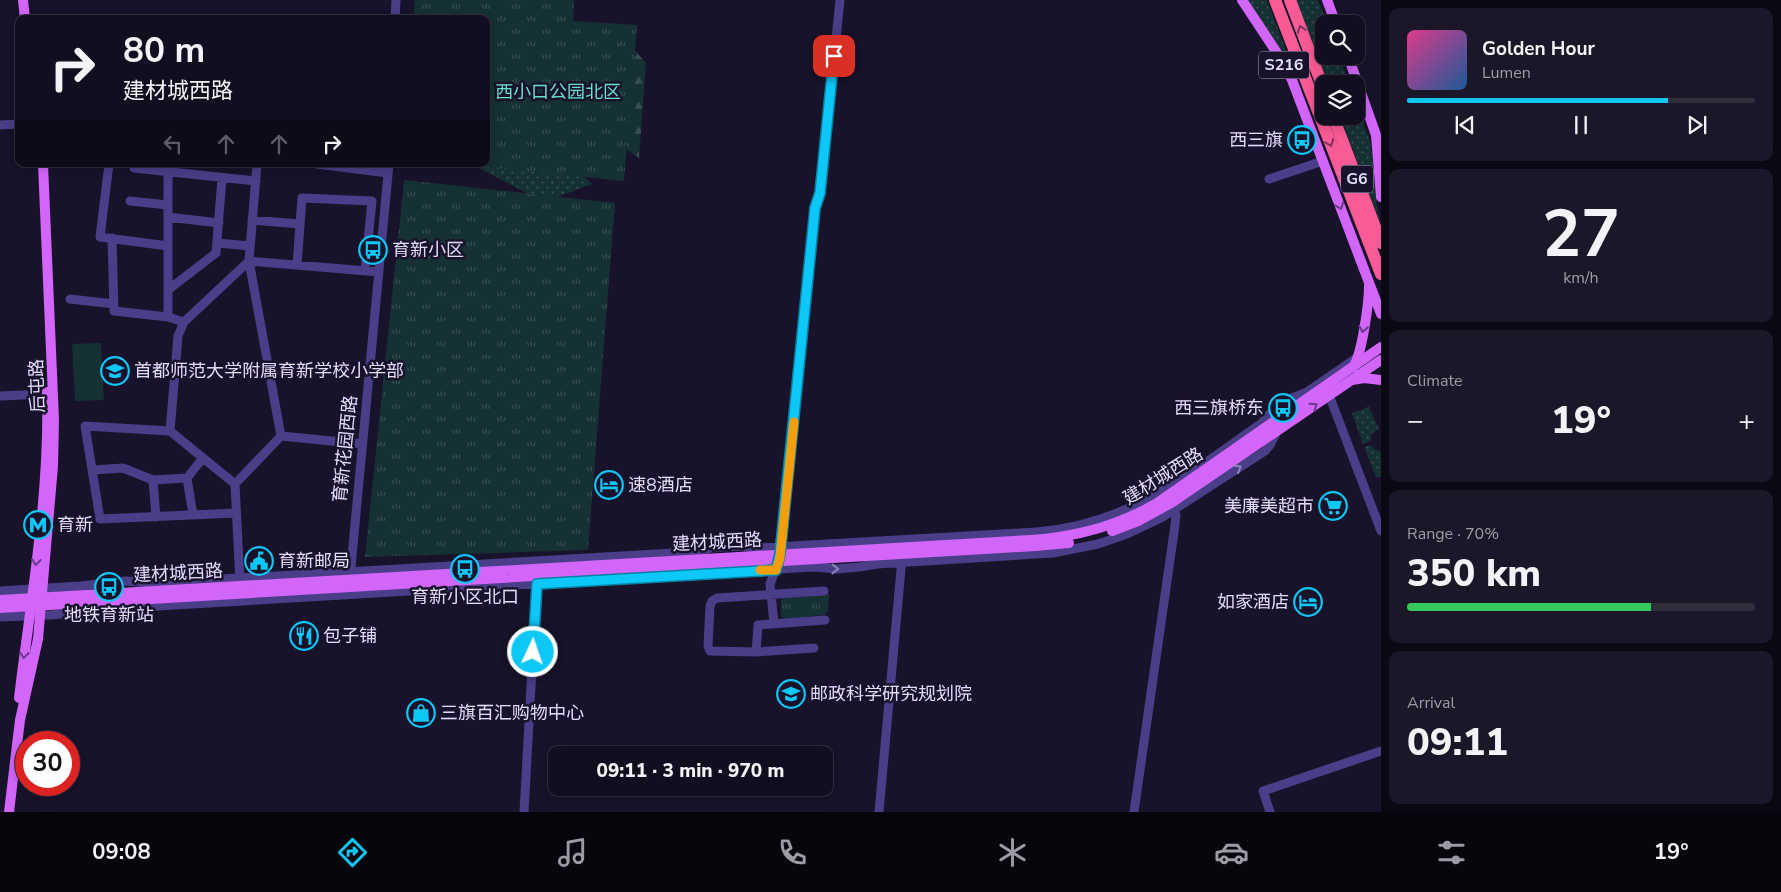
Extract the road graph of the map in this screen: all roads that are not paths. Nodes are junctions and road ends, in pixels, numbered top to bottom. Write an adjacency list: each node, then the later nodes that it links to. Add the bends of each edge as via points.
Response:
1 (23, 0): 9 (main road)
2 (30, 0): 10 (main road)
3 (396, 0): 11 (street)
4 (840, 0): 76 (street)
5 (1242, 0): 18 (main road, S216, via 1286,69)
6 (1275, 0): 46 (highway, G6, one-way to 46)
7 (1290, 0): 14 (highway, one-way to 7)
8 (1327, 0): 12 (main road)
9 (25, 15)
10 (32, 15)
11 (394, 15)
12 (1333, 15)
13 (1351, 65): 30 (main road, via 1376,135)
14 (1318, 75)
15 (15, 124): 16 (street)
16 (0, 125)
17 (1337, 125): 39 (highway, G6)
18 (1323, 161): 28 (street); 47 (main road, S216, one-way to 47)
19 (37, 167): 59 (main road, 后屯路)
20 (43, 167): 86 (main road, 后屯路, via 54,420 50,511)
21 (109, 167): 37 (street, via 100,237)
22 (257, 167): 29 (street)
23 (371, 167): 25 (street)
24 (134, 168): 26 (street)
25 (389, 168): 45 (street, 育新花园西路)
26 (168, 172): 27 (street); 32 (street)
27 (222, 178): 29 (street); 35 (street)
28 (1269, 179)
29 (256, 181): 34 (street)
30 (1381, 197)
31 (130, 201): 32 (street)
32 (168, 205): 33 (street)
33 (168, 217): 35 (street); 40 (street)
34 (252, 220): 36 (street); 41 (street)
35 (219, 223): 38 (street)
36 (300, 224): 43 (street); 44 (street, via 302,198 372,201)
37 (112, 238): 40 (street); 51 (street)
38 (218, 242): 41 (street); 48 (street, via 216,253)
39 (1381, 243)
40 (168, 246): 48 (street)
41 (250, 246): 42 (street)
42 (249, 261): 43 (street); 54 (street); 63 (street)
43 (297, 265): 44 (street)
44 (365, 270): 45 (street)
45 (379, 272): 64 (street, 育新花园西路)
46 (1380, 272): 47 (main road)
47 (1367, 276): 49 (main road, via 1373,288); 52 (main road, S216); 56 (main road, one-way to 56, via 1368,299)
48 (168, 290): 53 (street)
49 (1381, 292)
50 (70, 299): 51 (street)
51 (114, 304): 53 (street, via 114,311)
52 (1381, 314)
53 (168, 317): 54 (street)
54 (184, 322): 62 (street, via 178,336)
55 (1378, 353): 56 (main road, 建材城西路); 58 (main road, 建材城西路)
56 (1356, 359): 70 (main road, 建材城西路); 76 (street, 建材城西路, via 1292,398 1262,423 1163,491 1100,520 1046,531)
57 (1381, 380): 58 (main road, via 1360,378)
58 (1347, 382): 60 (main road, 建材城西路)
59 (47, 394): 61 (street); 86 (main road, 后屯路, one-way to 86)
60 (1329, 395): 70 (main road, 建材城西路, one-way to 60); 74 (street)
61 (0, 396)
62 (170, 431): 65 (street); 66 (street, via 85,426)
63 (281, 436): 64 (street); 69 (street)
64 (362, 444): 80 (street, 育新花园西路)
65 (202, 458): 67 (street); 69 (street)
66 (92, 470): 68 (street, via 123,468); 73 (street, via 100,519)
67 (187, 478): 68 (street); 72 (street)
68 (153, 480): 73 (street)
69 (234, 484): 71 (street)
70 (1171, 503): 76 (main road, 建材城西路, via 1064,537); 77 (main road, 建材城西路, via 1129,525 1075,542); 98 (street, via 1175,525)
71 (236, 514): 72 (street); 81 (street)
72 (193, 515): 73 (street)
73 (156, 517)
74 (1381, 531)
75 (592, 558): 76 (street, 建材城西路, via 737,546 758,548); 78 (street); 80 (street, 建材城西路)
76 (779, 558): 77 (main road, 建材城西路, one-way to 77); 78 (main road, 建材城西路); 79 (main road, 建材城西路); 84 (street, via 770,584)
77 (902, 558): 97 (street)
78 (625, 563): 79 (main road, 建材城西路)
79 (537, 576): 80 (main road, 建材城西路); 86 (street, 建材城西路, via 135,608); 96 (street)
80 (350, 580): 81 (main road, 建材城西路); 86 (main road, 建材城西路)
81 (240, 582): 86 (main road, 建材城西路)
82 (0, 590): 86 (street, 建材城西路)
83 (824, 591): 84 (street)
84 (771, 595): 90 (street); 92 (street, via 712,601 710,651)
85 (0, 600): 86 (main road, 建材城西路)
86 (36, 602): 87 (main road, 建材城西路); 88 (street, 建材城西路); 94 (main road, one-way to 94); 95 (main road, via 36,650 20,720)
87 (0, 608)
88 (0, 617)
89 (825, 620): 90 (street)
90 (774, 623): 92 (street, via 758,625)
91 (814, 648): 92 (street)
92 (756, 652)
93 (1381, 751): 99 (street, via 1263,791)
94 (5, 812)
95 (9, 812)
96 (524, 812)
97 (879, 812)
98 (1134, 812)
99 (1270, 812)

